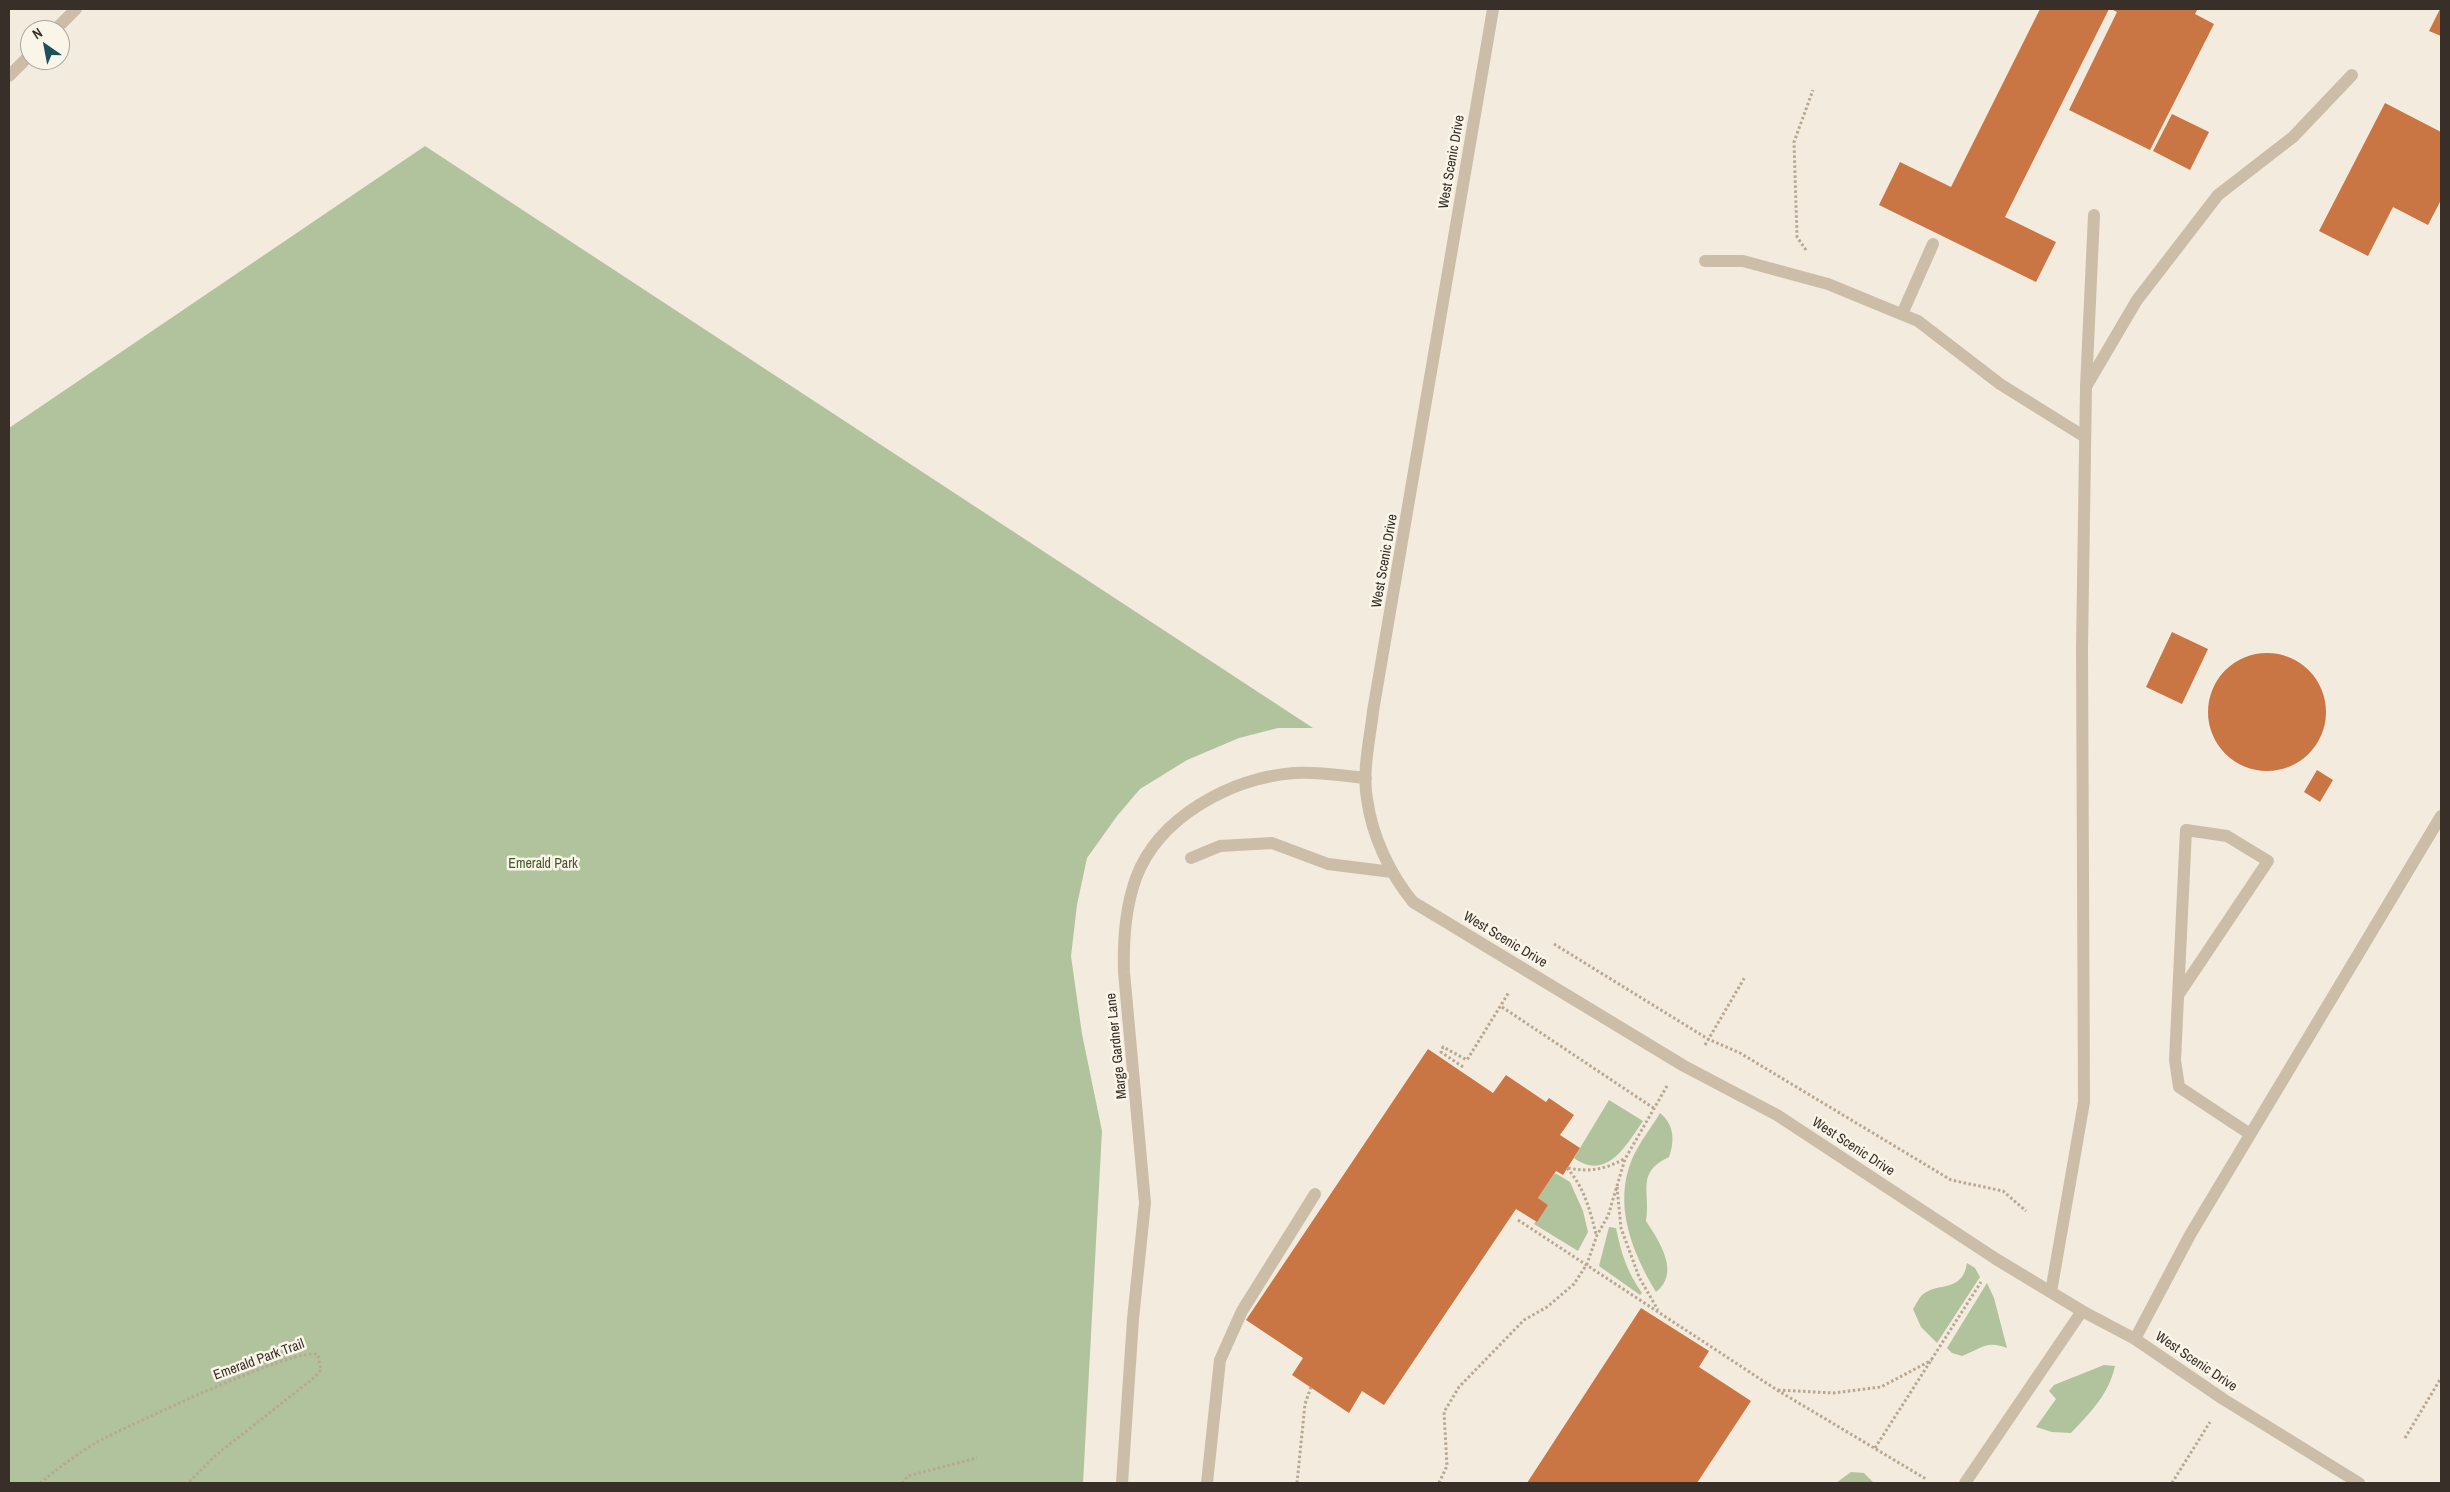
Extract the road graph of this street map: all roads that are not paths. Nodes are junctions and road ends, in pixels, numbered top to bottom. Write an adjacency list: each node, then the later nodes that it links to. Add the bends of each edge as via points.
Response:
1 (76, 9): 3 (street)
2 (1493, 9): 13 (street, West Scenic Drive, via 1373,711)
3 (64, 20)
4 (20, 65): 6 (street)
5 (2352, 75): 11 (street, via 2293,137 2218,195 2137,300)
6 (9, 76)
7 (2094, 216): 11 (street)
8 (1933, 244): 10 (street)
9 (1705, 261): 10 (street, via 1743,261 1828,284)
10 (1902, 314): 12 (street, via 1918,321 2000,384)
11 (2086, 387): 12 (street)
12 (2085, 438): 20 (street, via 2082,648 2084,1102)
13 (1366, 778): 16 (street, West Scenic Drive, via 1366,798); 23 (street, Marge Gardner Lane, via 1297,773 1243,783 1215,796 1169,830 1149,854 1137,876 1127,908 1124,972 1146,1203)
14 (2441, 816): 18 (street)
15 (1191, 858): 16 (street, via 1220,846 1272,843 1328,864)
16 (1392, 872): 20 (street, West Scenic Drive, via 1413,902 1684,1066 1777,1115)
17 (2179, 994): 17 (street, via 2186,830 2227,836 2268,861); 18 (street, via 2175,1060 2179,1087)
18 (2250, 1134): 22 (street, via 2190,1235)
19 (1315, 1194): 24 (street, via 1242,1311 1220,1360)
20 (2050, 1292): 21 (street, West Scenic Drive)
21 (2082, 1311): 22 (street, West Scenic Drive); 25 (street)
22 (2135, 1339): 26 (street, West Scenic Drive, via 2223,1399)
23 (1122, 1483)
24 (1207, 1483)
25 (1965, 1483)
26 (2359, 1483)

